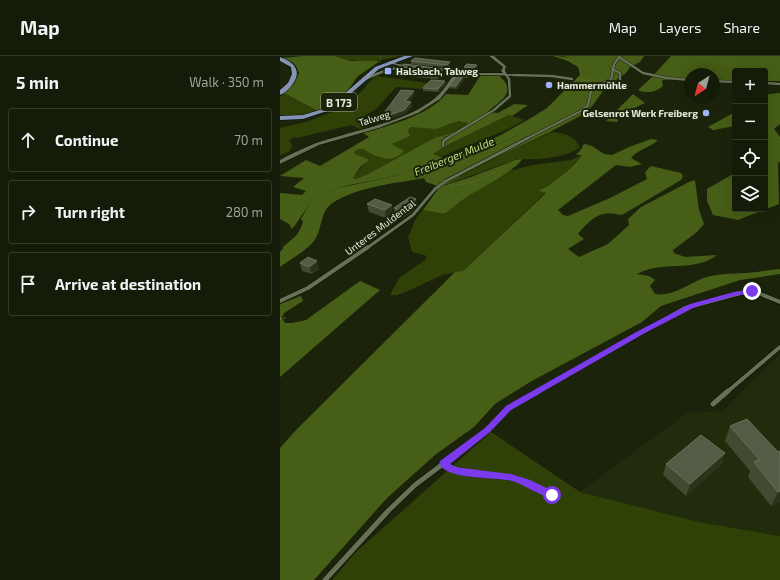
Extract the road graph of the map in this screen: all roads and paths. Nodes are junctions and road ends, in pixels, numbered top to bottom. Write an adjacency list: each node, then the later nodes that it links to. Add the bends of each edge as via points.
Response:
1 (410, 56): 5 (main road, B 173 / B 173)
2 (491, 56): 11 (street, via 505,67 503,71)
3 (620, 57): 9 (lane, Unteres Muldental); 15 (lane, via 643,73)
4 (280, 59): 21 (main road, via 294,67 296,74 292,83)
5 (389, 62): 6 (street); 14 (main road, B 173 / B 173)
6 (398, 66): 7 (street); 14 (street)
7 (419, 67)
8 (426, 67): 10 (street)
9 (612, 69): 20 (lane, via 620,73); 27 (lane, Unteres Muldental, via 611,80 592,87 588,105 581,111 446,181 435,189 413,215 365,250 308,288)
10 (460, 71): 11 (street); 24 (street, Talweg, via 440,96 408,116 308,148)
11 (506, 75): 12 (street); 23 (lane, via 510,79 510,96 499,107 443,142)
12 (513, 75): 13 (lane)
13 (572, 78)
14 (364, 79): 22 (main road, B 173 / B 173, via 331,107 307,116)
15 (684, 79)
16 (720, 81): 17 (lane)
17 (732, 82)
18 (768, 83): 19 (lane)
19 (780, 84)
20 (620, 86)
21 (280, 93)
22 (280, 118)
23 (443, 145)
24 (280, 162)
25 (496, 172): 26 (path, via 474,182)
26 (448, 186)
27 (280, 301)
28 (780, 302): 33 (lane, via 748,291 685,308 509,408 488,430)
29 (285, 318): 30 (path)
30 (280, 319)
31 (780, 347): 32 (lane)
32 (713, 404)
33 (443, 464): 34 (lane, via 454,470 511,477); 35 (lane, via 415,485 389,510)
34 (552, 495)
35 (325, 580)

